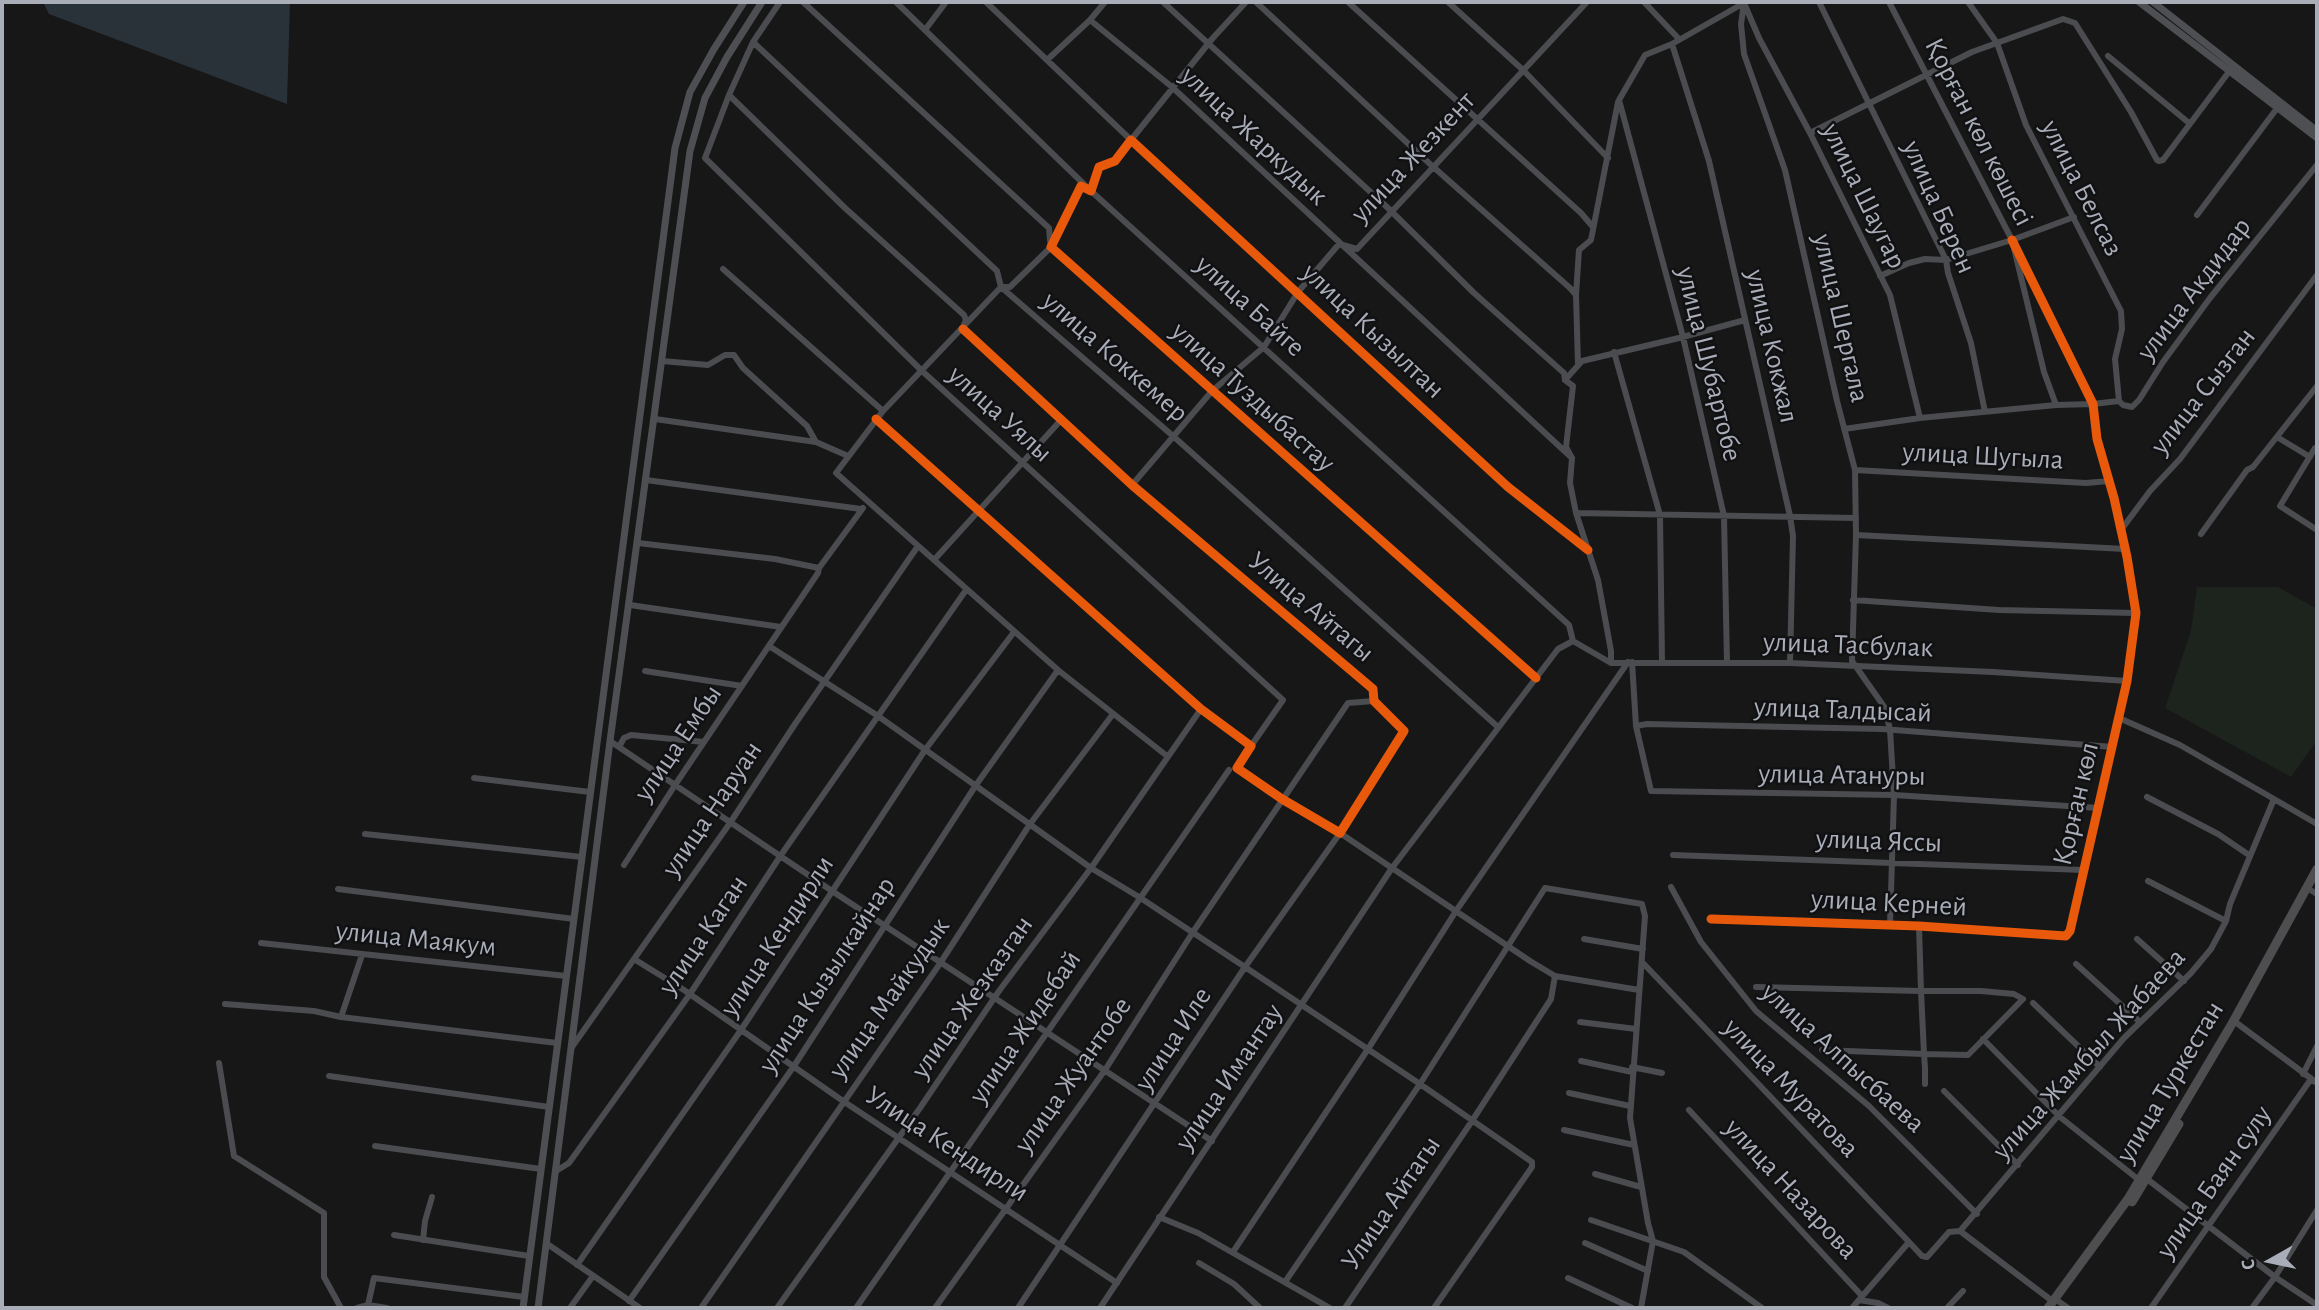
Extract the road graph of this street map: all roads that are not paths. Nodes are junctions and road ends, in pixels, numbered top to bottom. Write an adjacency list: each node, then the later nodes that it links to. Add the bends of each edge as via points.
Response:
1 (744, 2): 64 (main road, via 701,71 682,117)
2 (780, 2): 25 (street)
3 (803, 2): 55 (street, улица Туздыбастау, via 1049,228)
4 (896, 2): 23 (street, улица Байге)
5 (946, 2): 23 (street)
6 (986, 2): 29 (street, улица Кызылтан)
7 (1105, 2): 22 (street)
8 (1163, 2): 26 (street)
9 (1246, 2): 26 (street)
10 (1256, 2): 47 (street)
11 (1348, 2): 39 (street)
12 (1448, 2): 31 (street)
13 (1587, 2): 31 (street, улица Жезкент)
14 (1644, 2): 24 (street)
15 (1744, 2): 24 (street); 42 (street, улица Шаугар); 85 (street, улица Шергала, via 1744,54 1785,170)
16 (1819, 2): 37 (street, улица Берен)
17 (1889, 2): 33 (street, Қорған көл көшесі)
18 (1968, 2): 27 (street, улица Белсаз)
19 (2139, 2): 32 (main road)
20 (2153, 2): 30 (main road)
21 (759, 3): 65 (main road, via 714,79 697,121)
22 (1090, 20): 29 (street); 34 (street, улица Жаркудык)
23 (925, 30): 48 (street, улица Байге)
24 (1676, 41): 36 (street, via 1645,55); 63 (street, улица Кокжал)
25 (753, 42): 35 (street); 60 (street, улица Коккемер, via 997,271)
26 (1209, 43): 34 (street); 49 (street)
27 (1997, 43): 33 (street); 40 (street, via 2069,20 2131,112 2157,160 2163,160); 51 (street, улица Белсаз, via 2026,125)
28 (2108, 56): 40 (street)
29 (1047, 60): 44 (street, улица Кызылтан)
30 (2234, 64): 32 (street); 41 (main road)
31 (1523, 71): 39 (street, улица Жезкент); 45 (street)
32 (2229, 72): 38 (main road); 40 (street)
33 (1926, 74): 37 (street); 53 (street, Қорған көл көшесі)
34 (1172, 87): 44 (street); 54 (street, улица Жаркудык)
35 (729, 95): 66 (street, Улица Айтагы, via 964,315); 72 (street, улица Уялы, via 705,158)
36 (1619, 100): 45 (street); 67 (street, улица Шубартобе)
37 (1868, 103): 42 (street); 56 (street, улица Берен)
38 (2278, 107): 43 (main road); 50 (street)
39 (1477, 120): 47 (street, улица Жезкент); 52 (street)
40 (2189, 123)
41 (2317, 131)
42 (1810, 133): 59 (street, улица Шаугар)
43 (2317, 138)
44 (1131, 140): 48 (street, via 1115,161 1099,167); 61 (street, улица Кызылтан)
45 (1608, 158): 52 (street)
46 (2317, 165): 76 (street, улица Акдидар, via 2210,298 2139,400 2132,407)
47 (1433, 167): 49 (street, улица Жезкент); 62 (street)
48 (1091, 191): 55 (street, via 1081,186); 68 (street, улица Байге)
49 (1391, 211): 54 (street, улица Жезкент, via 1357,248); 73 (street, via 1564,373)
50 (2197, 215)
51 (2074, 217): 53 (street); 76 (street, улица Белсаз, via 2121,311 2115,359)
52 (1594, 228): 62 (street, via 1591,240 1579,250)
53 (2012, 240): 56 (street); 77 (street); 78 (street, Қорған көл көшесі)
54 (1339, 244): 61 (street, улица Жезкент); 92 (street, улица Жаркудык)
55 (1051, 247): 60 (street, via 1010,287); 75 (street, улица Туздыбастау)
56 (1946, 260): 59 (street, via 1924,259); 80 (street, улица Берен)
57 (723, 269): 79 (street)
58 (2317, 275): 106 (street, улица Сызган, via 2180,459)
59 (1880, 276): 81 (street, улица Шаугар, via 1890,295)
60 (1002, 287): 66 (street); 86 (street, улица Коккемер)
61 (1298, 292): 68 (street, улица Жезкент); 113 (street, улица Кызылтан, via 1508,487)
62 (1576, 296): 71 (street)
63 (1745, 320): 67 (street); 104 (street, улица Кокжал)
64 (651, 326): 65 (main road); 155 (main road)
65 (666, 329): 70 (main road)
66 (963, 329): 72 (street); 84 (street, Улица Айтагы)
67 (1683, 337): 69 (street); 103 (street, улица Шубартобе)
68 (1264, 347): 75 (street, улица Жезкент); 122 (street, улица Байге, via 1569,625)
69 (1615, 352): 71 (street); 102 (street)
70 (662, 361): 82 (main road); 88 (street, via 708,365 734,355 807,426)
71 (1578, 365): 73 (street)
72 (921, 370): 79 (street); 93 (street, улица Уялы)
73 (1565, 380): 92 (street, via 1573,386 1566,447)
74 (2317, 386): 87 (street)
75 (1212, 391): 86 (street, улица Жезкент); 132 (street, улица Туздыбастау)
76 (2119, 401): 77 (street, улица Акдидар)
77 (2093, 404): 78 (street, улица Акдидар); 96 (street)
78 (2056, 405): 80 (street, улица Акдидар)
79 (883, 411): 83 (street)
80 (1985, 412): 81 (street, улица Акдидар)
81 (1920, 418): 85 (street, улица Акдидар)
82 (655, 419): 88 (street); 95 (main road)
83 (876, 419): 90 (street); 100 (street)
84 (1061, 420): 93 (street); 97 (street, Улица Айтагы)
85 (1844, 429): 94 (street, улица Шергала)
86 (1173, 436): 97 (street, улица Жезкент); 142 (street, улица Коккемер)
87 (2277, 437): 91 (street); 108 (street)
88 (816, 442): 90 (street)
89 (2316, 449): 91 (street)
90 (848, 456): 98 (street, via 836,473)
91 (2310, 457): 107 (street, via 2280,506)
92 (1572, 458): 101 (street, via 1570,483)
93 (1022, 462): 100 (street); 146 (street, улица Уялы, via 1283,700)
94 (1855, 470): 96 (street, улица Шугыла); 105 (street, улица Шергала)
95 (646, 480): 99 (street); 110 (main road)
96 (2109, 481): 106 (street)
97 (1132, 485): 136 (street, Улица Айтагы, via 1373,689)
98 (869, 504): 99 (street); 111 (street)
99 (861, 509): 115 (street, улица Ембы)
100 (979, 511): 114 (street); 137 (street)
101 (1576, 513): 102 (street); 113 (street)
102 (1660, 515): 103 (street); 125 (street)
103 (1724, 516): 104 (street); 127 (street, улица Шубартобе)
104 (1790, 516): 105 (street); 128 (street, улица Кокжал)
105 (1856, 518): 109 (street, улица Шергала)
106 (2121, 530): 112 (street)
107 (2317, 530)
108 (2201, 534)
109 (1856, 535): 112 (street); 117 (street, улица Шергала)
110 (638, 543): 115 (street); 118 (main road)
111 (918, 546): 114 (street); 134 (street, улица Наруан)
112 (2125, 549): 119 (street)
113 (1588, 550): 126 (street, via 1598,580)
114 (934, 560): 116 (street)
115 (818, 568): 120 (street, улица Ембы)
116 (966, 590): 121 (street); 139 (street, улица Каган)
117 (1853, 600): 119 (street); 129 (street, улица Шергала, via 1852,661)
118 (630, 605): 120 (street); 144 (main road)
119 (2136, 613): 133 (street)
120 (781, 627): 123 (street, улица Ембы)
121 (1014, 632): 130 (street); 149 (street, улица Кендирли)
122 (1573, 641): 126 (street); 132 (street, улица Имантау, via 1558,649)
123 (769, 646): 134 (street); 135 (street, улица Ембы)
124 (1630, 662): 125 (street, улица Тасбулак); 126 (street, улица Тасбулак); 141 (street); 185 (street)
125 (1662, 662): 127 (street, улица Тасбулак)
126 (1611, 663)
127 (1727, 663): 128 (street, улица Тасбулак)
128 (1790, 663): 129 (street, улица Тасбулак)
129 (1856, 666): 133 (street, улица Тасбулак); 143 (street, via 1885,708)
130 (1058, 670): 138 (street); 154 (street, улица Кызылкайнар)
131 (645, 671): 135 (street)
132 (1536, 678): 142 (street, улица Имантау)
133 (2127, 681): 140 (street, Қорған көл)
134 (823, 682): 139 (street); 161 (street, улица Наруан)
135 (742, 686): 145 (street, улица Ембы)
136 (1374, 701): 158 (street, Улица Айтагы, via 1348,704); 165 (street, Улица Айтагы, via 1404,731)
137 (1200, 709): 146 (street); 150 (street, улица Жезказган)
138 (1113, 714): 150 (street); 162 (street, улица Майкудык)
139 (878, 716): 149 (street); 170 (street, улица Каган)
140 (2119, 718): 148 (street, Қорған көл); 159 (street, via 2180,745)
141 (1636, 726): 143 (street, улица Талдысай); 156 (street, улица Атануры, via 1651,791)
142 (1498, 727): 175 (street, улица Имантау)
143 (1890, 730): 148 (street, улица Талдысай); 156 (street)
144 (610, 741): 147 (street); 167 (main road)
145 (704, 742): 147 (street, via 631,735); 153 (street, улица Ембы)
146 (1251, 746): 158 (street, via 1237,768)
147 (619, 747): 153 (street)
148 (2113, 747): 160 (street, Қорған көл)
149 (925, 750): 154 (street); 182 (street, улица Кендирли)
150 (1167, 756): 174 (street, улица Жезказган)
151 (1228, 770): 184 (street, улица Жидебай)
152 (474, 778): 155 (street)
153 (675, 785): 161 (street); 173 (street, улица Ембы)
154 (976, 785): 162 (street); 190 (street, улица Кызылкайнар)
155 (590, 792): 164 (main road)
156 (1894, 795): 160 (street, улица Атануры); 172 (street)
157 (2147, 797): 169 (street)
158 (1282, 799): 165 (street); 192 (street, Улица Айтагы)
159 (2274, 799): 163 (street); 169 (street, улица Жамбыл Жабаева)
160 (2099, 808): 177 (street, Қорған көл)
161 (730, 823): 170 (street); 200 (street, улица Наруан)
162 (1030, 824): 174 (street); 202 (street, улица Майкудык)
163 (2317, 824)
164 (585, 833): 167 (main road); 171 (main road)
165 (1340, 833): 175 (street); 204 (street)
166 (365, 834): 171 (street)
167 (599, 835): 226 (main road)
168 (1673, 855): 172 (street, улица Яссы)
169 (2249, 855): 188 (street, улица Жамбыл Жабаева)
170 (781, 856): 182 (street); 211 (street, улица Каган)
171 (582, 857): 186 (main road)
172 (1893, 862): 177 (street, улица Яссы); 189 (street)
173 (624, 865)
174 (1091, 868): 184 (street); 212 (street, улица Жезказган)
175 (1392, 868): 185 (street); 215 (street, улица Имантау)
176 (2317, 869): 261 (highway, улица Туркестан)
177 (2084, 870): 193 (street, Қорған көл)
178 (2148, 881): 188 (street)
179 (2317, 881): 183 (highway, улица Туркестан)
180 (1671, 887): 266 (street, улица Алпысбаева, via 1701,942 1756,1011 1869,1106)
181 (338, 889): 186 (street)
182 (832, 891): 190 (street); 221 (street, улица Кендирли)
183 (2314, 892): 219 (highway, улица Туркестан)
184 (1139, 897): 192 (street); 222 (street, улица Жидебай)
185 (1456, 911): 197 (street); 227 (street)
186 (573, 919): 206 (main road)
187 (1711, 919): 189 (street, улица Керней)
188 (2226, 921): 207 (street, улица Жамбыл Жабаева, via 2211,949)
189 (1890, 925): 191 (street, улица Керней)
190 (885, 926): 202 (street); 232 (street, улица Кызылкайнар)
191 (1919, 926): 193 (street, улица Керней); 210 (street)
192 (1193, 932): 204 (street); 235 (street, улица Жуантобе)
193 (2066, 936)
194 (1584, 939): 198 (street)
195 (2137, 939): 207 (street)
196 (261, 943): 199 (street, улица Маякум)
197 (1508, 946): 198 (street, via 1545,888 1642,904); 205 (street); 240 (street)
198 (1643, 949): 201 (street)
199 (362, 955): 206 (street, улица Маякум); 216 (street)
200 (634, 959): 211 (street, Улица Кендирли); 226 (street)
201 (1642, 962): 209 (street); 274 (street, улица Муратова)
202 (941, 963): 212 (street); 244 (street, улица Майкудык)
203 (2077, 964): 218 (street)
204 (1245, 967): 215 (street, улица Иле); 245 (street, улица Иле)
205 (1556, 975): 209 (street); 250 (street, Улица Айтагы, via 1551,999)
206 (566, 976): 224 (main road)
207 (2184, 981): 218 (street, улица Жамбыл Жабаева)
208 (1756, 987): 210 (street)
209 (1639, 990): 220 (street)
210 (1921, 991): 223 (street, via 1981,991 2023,999); 229 (street)
211 (690, 995): 221 (street, Улица Кендирли); 258 (street, улица Каган, via 569,1163)
212 (995, 998): 222 (street); 252 (street, улица Жезказган)
213 (2033, 1003): 233 (street)
214 (225, 1004): 216 (street)
215 (1302, 1005): 227 (street, улица Иле); 253 (street, улица Имантау)
216 (341, 1017): 224 (street)
217 (1580, 1022): 220 (street)
218 (2140, 1022): 233 (street, улица Жамбыл Жабаева)
219 (2238, 1024): 237 (street); 261 (highway, улица Туркестан)
220 (1636, 1029): 234 (street)
221 (741, 1030): 232 (street, Улица Кендирли); 281 (street, улица Кендирли)
222 (1047, 1032): 235 (street); 259 (street, улица Жидебай)
223 (1983, 1039): 229 (street, via 1968,1055); 249 (street)
224 (557, 1043): 247 (main road)
225 (2317, 1046): 237 (street)
226 (572, 1047): 258 (main road)
227 (1368, 1049): 240 (street, улица Иле); 278 (street)
228 (1822, 1050): 229 (street)
229 (1924, 1054): 241 (street)
230 (1581, 1061): 234 (street)
231 (219, 1063): 295 (street, via 234,1156 324,1213 324,1277)
232 (794, 1066): 244 (street, Улица Кендирли); 291 (street, улица Кызылкайнар)
233 (2100, 1067): 249 (street, улица Жамбыл Жабаева)
234 (1632, 1069): 236 (street); 246 (street)
235 (1105, 1070): 245 (street); 264 (street, улица Жуантобе)
236 (1662, 1073)
237 (2303, 1074): 239 (street)
238 (329, 1076): 247 (street)
239 (2314, 1081): 269 (street, улица Баян сулу)
240 (1420, 1084): 250 (street, Улица Айтагы); 286 (street)
241 (1925, 1084)
242 (1944, 1091): 256 (street)
243 (1569, 1093): 246 (street)
244 (843, 1101): 252 (street, Улица Кендирли); 302 (street, улица Майкудык)
245 (1155, 1105): 253 (street); 276 (street, улица Иле)
246 (1630, 1106): 254 (street)
247 (549, 1107): 257 (main road)
248 (1689, 1110): 290 (street, улица Назарова)
249 (2060, 1117): 256 (street, улица Жамбыл Жабаева); 261 (street)
250 (1472, 1121): 310 (street, Улица Айтагы); 311 (street, Улица Айтагы, via 1530,1160 1532,1167)
251 (1564, 1130): 254 (street)
252 (898, 1137): 259 (street, Улица Кендирли); 303 (street, улица Жезказган)
253 (1212, 1141): 267 (street, улица Имантау)
254 (1634, 1145): 262 (street)
255 (374, 1146): 257 (street)
256 (2018, 1165): 266 (street, улица Жамбыл Жабаева)
257 (541, 1170): 279 (main road)
258 (556, 1171): 275 (main road)
259 (952, 1172): 264 (street, Улица Кендирли); 304 (street, улица Жидебай)
260 (1595, 1174): 262 (street)
261 (2143, 1180): 269 (street); 292 (highway, улица Туркестан)
262 (1641, 1187): 273 (street)
263 (432, 1197): 272 (street)
264 (1005, 1208): 276 (street, Улица Кендирли); 305 (street, улица Жуантобе)
265 (2317, 1210): 284 (street)
266 (1977, 1214): 270 (street, улица Жамбыл Жабаева)
267 (1159, 1217): 278 (street); 287 (street, улица Имантау)
268 (1591, 1220): 273 (street)
269 (2208, 1227): 284 (street); 319 (street, улица Баян сулу)
270 (1960, 1231): 274 (street, улица Жамбыл Жабаева, via 1949,1231 1927,1256); 292 (street)
271 (394, 1236): 272 (street)
272 (423, 1240): 279 (street)
273 (1653, 1241): 282 (street); 314 (street, via 1684,1252)
274 (1909, 1242): 290 (street)
275 (546, 1243): 281 (street); 299 (main road)
276 (1060, 1243): 287 (street, Улица Кендирли); 306 (street, улица Иле)
277 (1585, 1243): 282 (street)
278 (1233, 1252): 286 (street)
279 (530, 1256): 289 (main road)
280 (1199, 1263): 308 (street, via 1234,1284)
281 (577, 1265): 283 (street)
282 (1648, 1271): 313 (street)
283 (593, 1276): 291 (street); 300 (street)
284 (2275, 1277): 294 (street); 320 (street)
285 (1568, 1278): 312 (street)
286 (1285, 1282): 309 (street)
287 (1117, 1283): 307 (street, улица Имантау)
288 (1963, 1291): 317 (street)
289 (524, 1297): 293 (street, via 374,1278); 298 (main road)
290 (1861, 1298): 315 (street); 316 (street)
291 (629, 1301): 301 (street)
292 (2060, 1304): 318 (highway, улица Туркестан)
293 (368, 1305): 296 (street); 297 (street)
294 (2317, 1306)
295 (341, 1308)
296 (357, 1308)
297 (387, 1308)
298 (523, 1308)
299 (538, 1308)
300 (570, 1308)
301 (640, 1308)
302 (701, 1308)
303 (777, 1308)
304 (856, 1308)
305 (935, 1308)
306 (1018, 1308)
307 (1100, 1308)
308 (1259, 1308)
309 (1331, 1308)
310 (1345, 1308)
311 (1434, 1308)
312 (1632, 1308)
313 (1641, 1308)
314 (1762, 1308)
315 (1852, 1308)
316 (1888, 1308)
317 (1947, 1308)
318 (2048, 1308)
319 (2151, 1308)
320 (2252, 1308)

